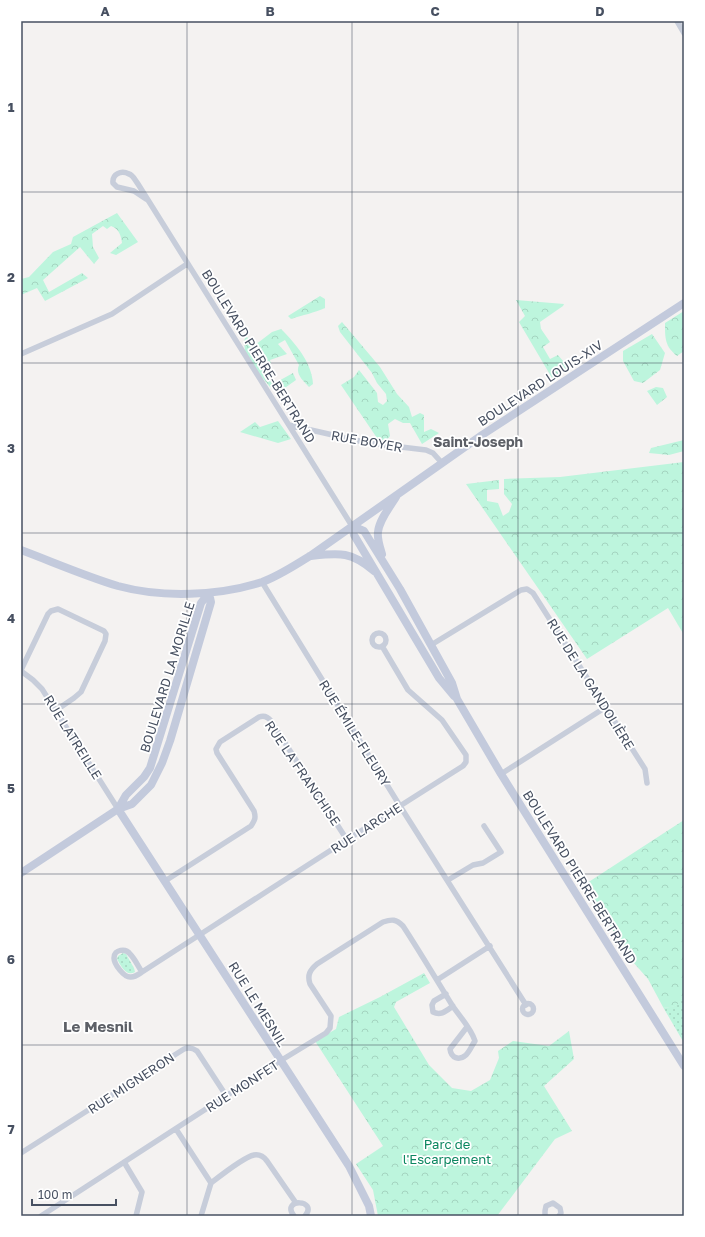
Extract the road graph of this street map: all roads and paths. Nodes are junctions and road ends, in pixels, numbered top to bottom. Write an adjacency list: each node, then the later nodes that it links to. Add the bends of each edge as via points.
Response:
1 (677, 21): 2 (street)
2 (684, 33)
3 (146, 199): 3 (street, BOULEVARD PIERRE-BERTRAND, via 130,174 116,174 113,183 117,187 134,191); 4 (street, BOULEVARD PIERRE-BERTRAND)
4 (188, 264): 6 (street, via 112,314); 7 (street, BOULEVARD PIERRE-BERTRAND)
5 (684, 303): 8 (main road, BOULEVARD LOUIS-XIV)
6 (21, 354)
7 (289, 425): 8 (street, RUE BOYER, via 368,443 426,450 433,453); 10 (street, BOULEVARD PIERRE-BERTRAND)
8 (442, 463): 9 (main road, BOULEVARD LOUIS-XIV)
9 (397, 494): 10 (main road, BOULEVARD LOUIS-XIV); 13 (main road, via 378,532 378,544)
10 (352, 526): 12 (main road, BOULEVARD LOUIS-XIV); 13 (main road, BOULEVARD PIERRE-BERTRAND, via 364,531); 14 (main road, BOULEVARD PIERRE-BERTRAND, via 354,535)
11 (21, 550): 16 (main road, BOULEVARD LOUIS-XIV, via 124,587 163,593)
12 (310, 556): 14 (main road, via 337,554 353,557); 15 (main road, BOULEVARD LOUIS-XIV)
13 (385, 565): 17 (main road, BOULEVARD PIERRE-BERTRAND)
14 (379, 575): 20 (main road, BOULEVARD PIERRE-BERTRAND, via 439,678)
15 (262, 582): 16 (main road, BOULEVARD LOUIS-XIV); 25 (street, RUE ÉMILE-FLEURY)
16 (209, 593): 26 (main road, BOULEVARD LA MORILLE, via 201,603 150,768 126,795)
17 (431, 645): 20 (main road, BOULEVARD PIERRE-BERTRAND, via 452,683); 21 (street, RUE DE LA GANDOLIÈRE, via 521,590 527,589 533,592)
18 (382, 646): 25 (street, RUE LARCHE, via 408,690 442,720 466,755 463,766)
19 (21, 671): 22 (street, RUE LATREILLE, via 42,689); 22 (street, via 51,611 58,609 104,631 106,641 81,692)
20 (457, 699): 23 (main road, BOULEVARD PIERRE-BERTRAND)
21 (606, 707): 23 (street); 24 (street, RUE DE LA GANDOLIÈRE, via 645,769)
22 (55, 711): 26 (street, RUE LATREILLE)
23 (501, 774): 41 (main road, BOULEVARD PIERRE-BERTRAND)
24 (647, 783)
25 (400, 806): 28 (street, RUE LARCHE); 31 (street, RUE ÉMILE-FLEURY)
26 (118, 809): 29 (main road, BOULEVARD LA MORILLE); 30 (main road, RUE LE MESNIL)
27 (484, 826): 31 (street, via 501,852)
28 (347, 840): 30 (street, RUE LA FRANCHISE, via 272,721 263,716 220,742 216,749 254,811 255,821); 32 (street, RUE LARCHE)
29 (21, 873)
30 (165, 880): 32 (main road, RUE LE MESNIL)
31 (448, 880): 33 (street, RUE ÉMILE-FLEURY)
32 (200, 935): 34 (street, RUE LARCHE); 40 (main road, RUE LE MESNIL)
33 (490, 946): 35 (street); 37 (street, RUE ÉMILE-FLEURY)
34 (142, 972): 34 (street, RUE LARCHE, via 127,951 118,951 114,955 114,959 128,977 134,977)
35 (436, 980): 36 (street); 40 (street, RUE MONFET, via 403,926 395,920 384,922 311,969 308,978 331,1016 330,1028)
36 (446, 994): 38 (street); 38 (street, via 434,1001 433,1012 441,1014)
37 (526, 1005)
38 (453, 1006): 39 (street)
39 (467, 1028): 39 (street, via 450,1049 453,1057 461,1058 475,1041 472,1031)
40 (280, 1061): 42 (street, RUE MONFET); 53 (main road, RUE LE MESNIL, via 349,1166 369,1206)
41 (684, 1066)
42 (227, 1097): 43 (street, RUE MONFET); 44 (street, RUE MIGNERON, via 197,1051 184,1049)
43 (176, 1129): 45 (street, RUE MONFET); 46 (street)
44 (21, 1153)
45 (124, 1162): 48 (street, RUE MONFET); 49 (street, via 142,1192)
46 (211, 1183): 47 (street, via 247,1158 254,1155 262,1156); 50 (street)
47 (296, 1203): 51 (street, via 292,1208); 52 (street, via 306,1205 308,1211)
48 (41, 1216)
49 (136, 1216)
50 (201, 1216)
51 (294, 1216)
52 (305, 1216)
53 (371, 1216)
54 (545, 1216): 55 (street, via 546,1206 554,1203 560,1208)
55 (559, 1216)

